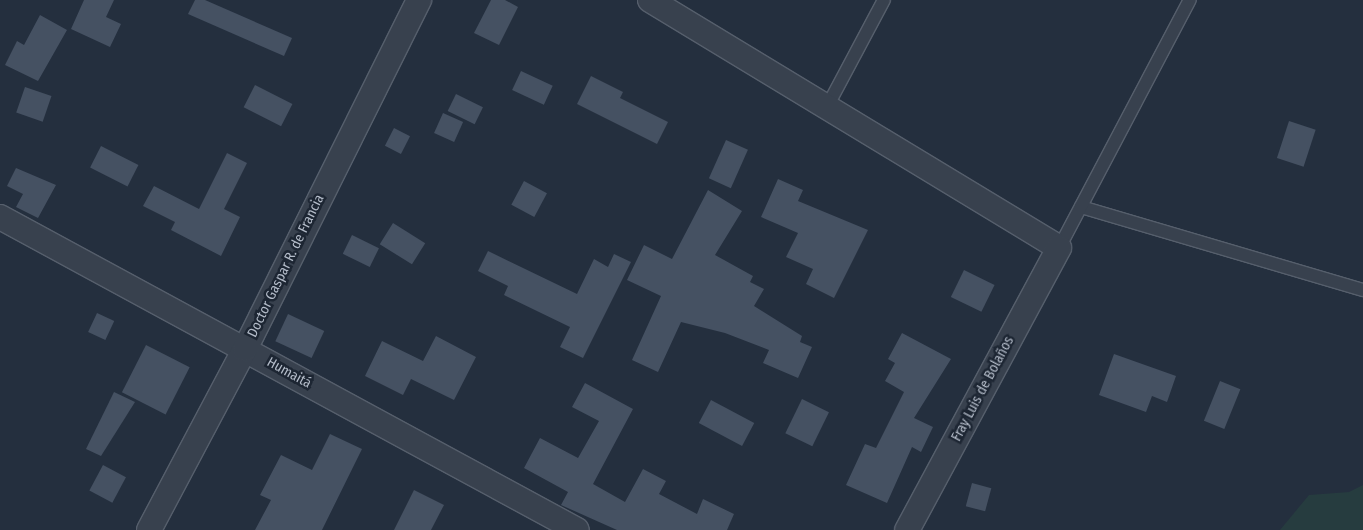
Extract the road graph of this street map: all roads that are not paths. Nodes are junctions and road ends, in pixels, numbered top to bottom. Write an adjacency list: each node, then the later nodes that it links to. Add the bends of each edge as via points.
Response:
1 (419, 0): 10 (street, Doctor Gaspar R. de Francia)
2 (650, 0): 5 (street)
3 (884, 0): 5 (lane)
4 (1190, 0): 6 (lane)
5 (827, 107): 8 (street)
6 (1081, 207): 8 (lane); 9 (lane)
7 (0, 217): 10 (street, Humaitá)
8 (1059, 248): 13 (street, Fray Luis de Bolaños)
9 (1363, 290)
10 (245, 349): 11 (street, Doctor Gaspar R. de Francia); 12 (street, Humaitá)
11 (149, 530)
12 (577, 530)
13 (907, 530)

